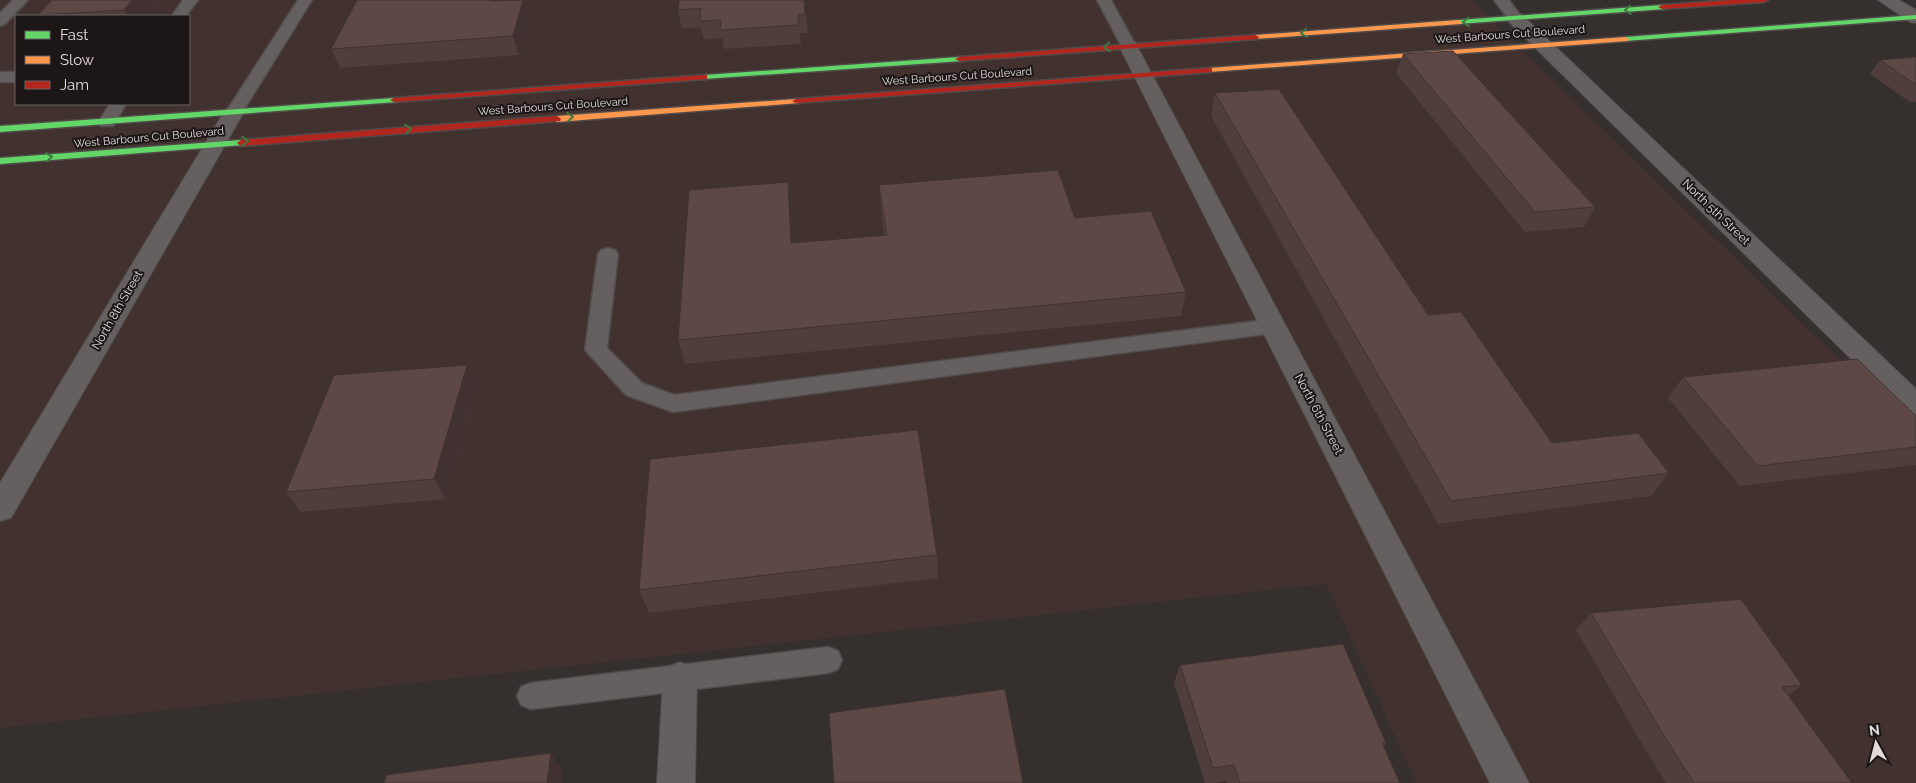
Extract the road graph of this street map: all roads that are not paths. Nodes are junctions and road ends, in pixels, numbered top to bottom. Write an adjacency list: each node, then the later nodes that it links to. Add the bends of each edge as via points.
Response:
1 (21, 0): 11 (lane)
2 (191, 0): 8 (lane)
3 (305, 0): 18 (lane)
4 (1104, 0): 13 (lane)
5 (1501, 0): 10 (lane)
6 (1764, 0): 10 (street, West Barbours Cut Boulevard, one-way to 10)
7 (1887, 0): 9 (street)
8 (179, 15)
9 (1916, 17): 12 (street, West Barbours Cut Boulevard)
10 (1515, 18): 12 (street, North 5th Street); 13 (street, West Barbours Cut Boulevard, one-way to 13)
11 (0, 21)
12 (1542, 44): 14 (street, West Barbours Cut Boulevard); 25 (street, North 5th Street)
13 (1128, 46): 14 (street, North 6th Street); 18 (street, West Barbours Cut Boulevard, one-way to 18)
14 (1142, 75): 21 (street, West Barbours Cut Boulevard, one-way to 14); 24 (street, North 6th Street)
15 (15, 76): 16 (lane)
16 (0, 77)
17 (117, 105): 19 (lane)
18 (234, 112): 19 (street, West Barbours Cut Boulevard); 21 (street, North 8th Street)
19 (107, 122): 20 (street, West Barbours Cut Boulevard)
20 (0, 129)
21 (214, 144): 22 (street, West Barbours Cut Boulevard, one-way to 21); 26 (street, North 8th Street)
22 (0, 161)
23 (608, 254): 24 (lane, via 596,350 634,390 672,404)
24 (1273, 326): 31 (street, North 6th Street)
25 (1916, 406)
26 (0, 509)
27 (828, 660): 28 (lane)
28 (680, 678): 29 (lane); 30 (street)
29 (532, 696)
30 (676, 783)
31 (1510, 783)

